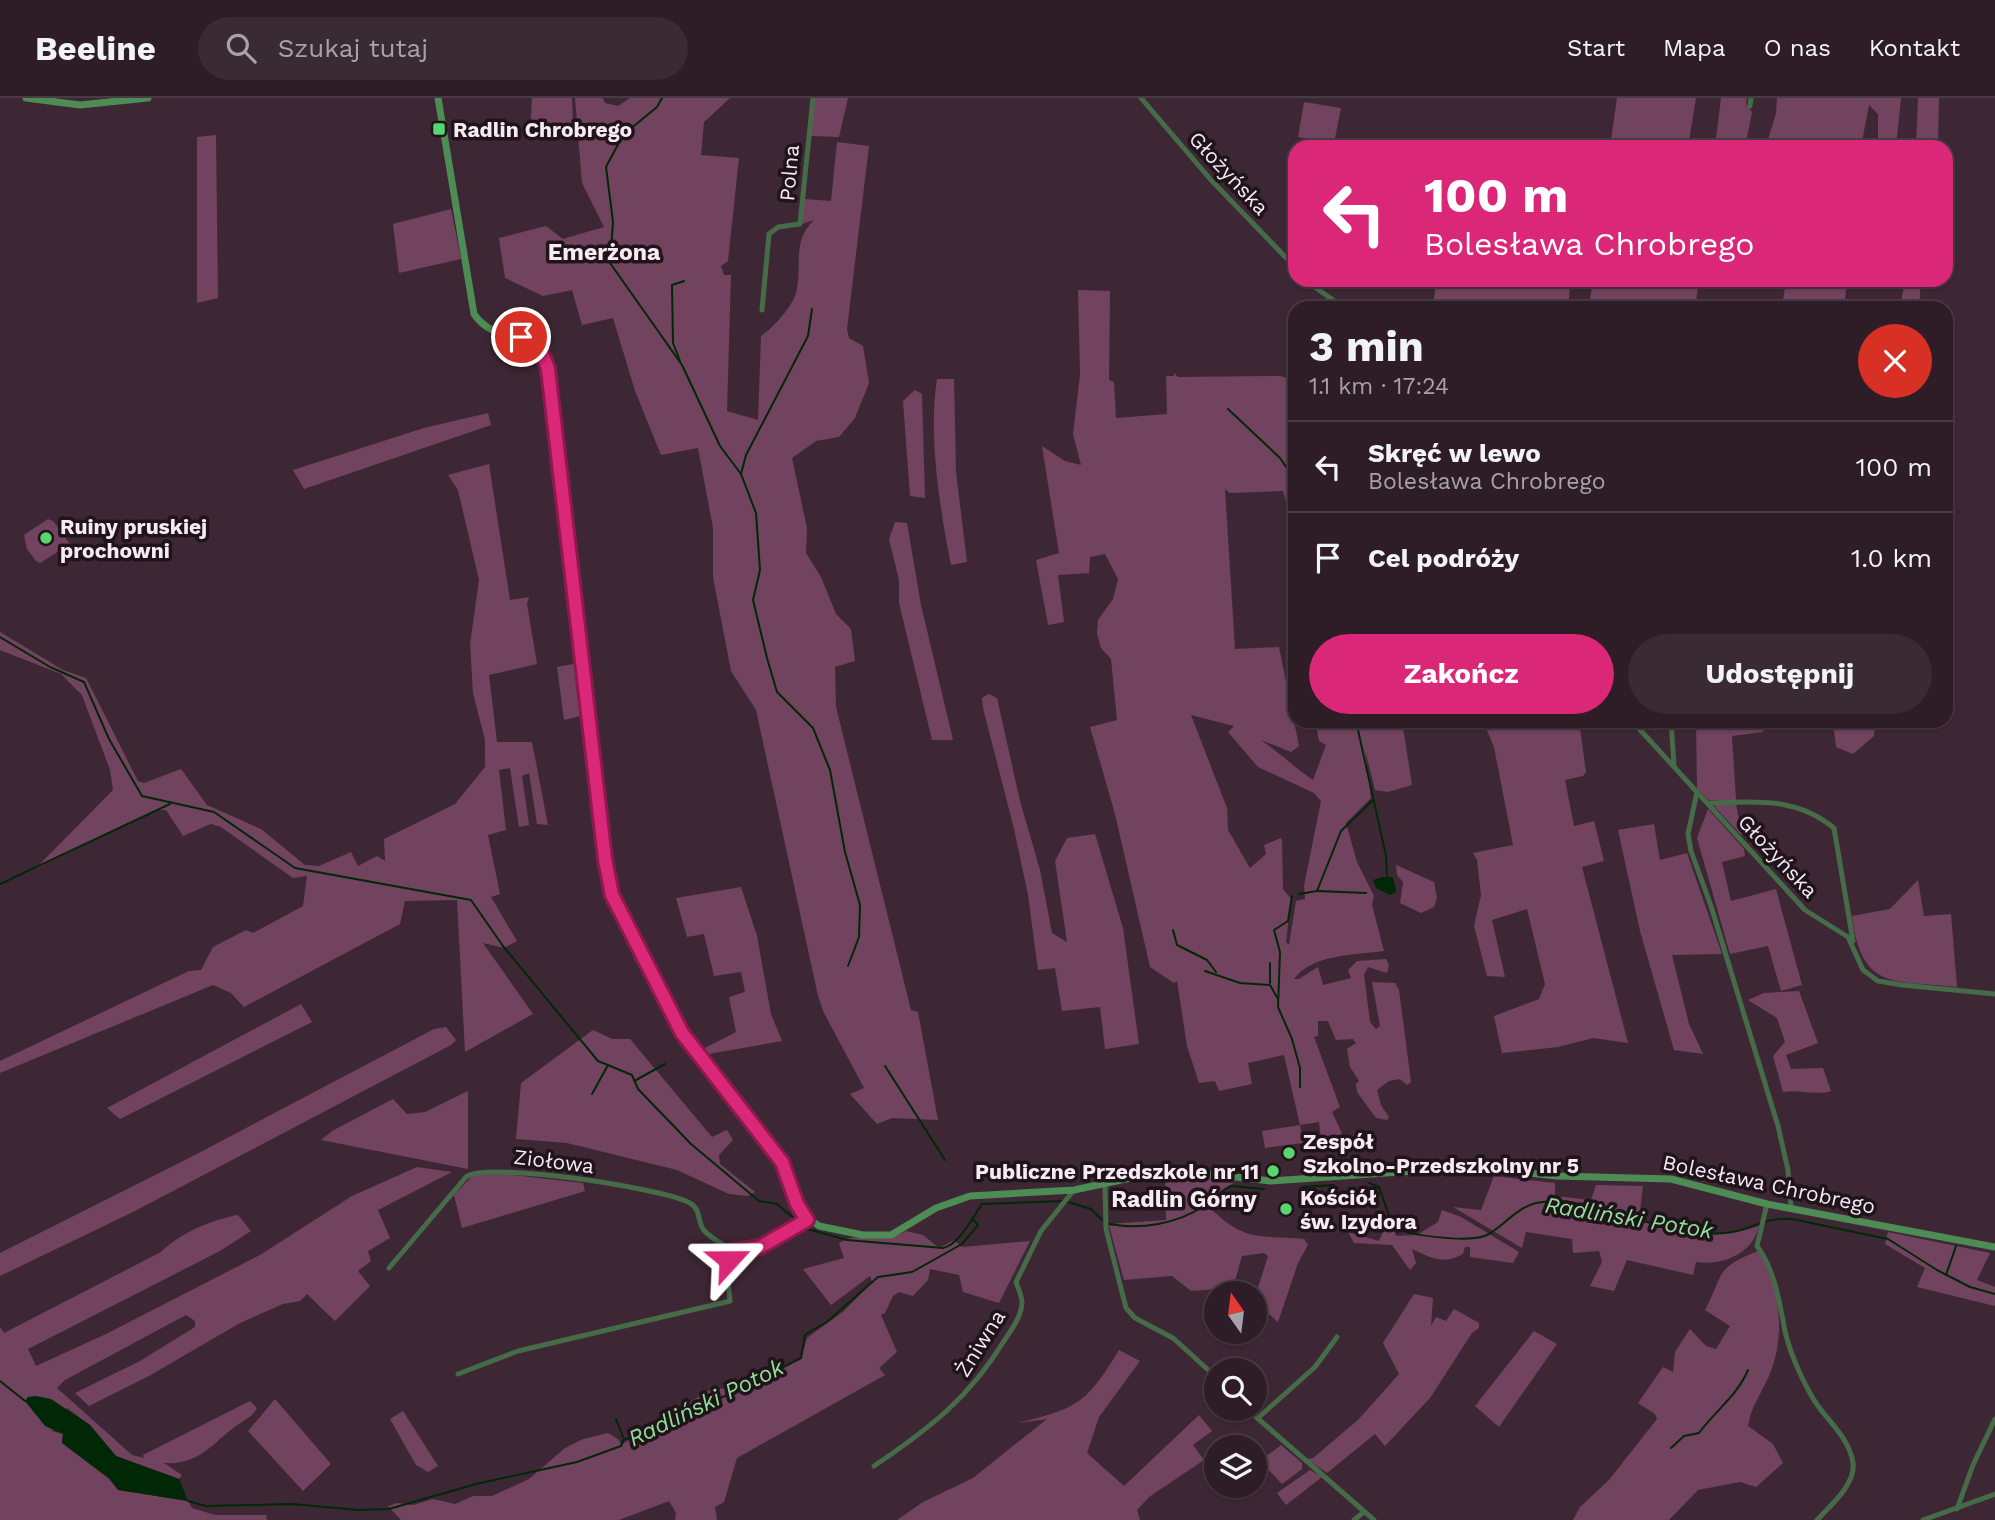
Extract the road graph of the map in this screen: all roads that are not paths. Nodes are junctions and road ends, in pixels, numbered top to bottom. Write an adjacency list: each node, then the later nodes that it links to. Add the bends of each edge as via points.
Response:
1 (26, 98): 2 (street, via 80,105)
2 (148, 98)
3 (438, 98): 23 (street, via 474,314 489,330 535,343 548,369 612,895 682,1033 782,1162)
4 (813, 98): 11 (street, Polna, via 800,224 778,227 769,234)
5 (1141, 98): 8 (street, Głożyńska)
6 (1751, 98): 7 (street)
7 (1750, 106)
8 (1288, 260)
9 (1315, 287): 10 (street)
10 (1334, 301)
11 (762, 310)
12 (1639, 728): 14 (street, Głożyńska)
13 (1671, 728): 14 (street)
14 (1674, 765): 15 (street, Głożyńska)
15 (1697, 792): 16 (street, Głożyńska); 22 (street, via 1688,834 1691,851 1778,1126)
16 (1707, 803): 17 (street, Głożyńska, via 1805,910); 17 (street, via 1795,805 1834,828)
17 (1853, 944): 18 (street, Głożyńska, via 1863,970 1878,981)
18 (1995, 994)
19 (1105, 1185): 20 (street, Bolesława Chrobrego); 21 (street, Bolesława Chrobrego, via 1170,1172 1271,1181 1472,1167 1671,1180); 28 (street, via 1106,1228 1126,1308 1135,1318 1173,1338)
20 (1074, 1191): 23 (street, Bolesława Chrobrego, via 970,1196 882,1236 839,1231); 33 (street, Żniwna, via 1041,1231 1016,1282 1022,1302 1015,1324 991,1363 928,1430)
21 (1767, 1204): 22 (street, Bolesława Chrobrego); 39 (street, via 1757,1246 1775,1281 1790,1347 1813,1399 1847,1445 1854,1465 1847,1485)
22 (1791, 1208): 24 (street, Bolesława Chrobrego)
23 (807, 1220): 25 (street, via 760,1247)
24 (1995, 1247)
25 (733, 1251): 26 (street, Ziołowa, via 706,1232 698,1210 689,1202 621,1185 496,1170 466,1177); 29 (street, via 727,1271 730,1301 518,1351)
26 (389, 1268)
27 (1337, 1337): 30 (street, via 1315,1367)
28 (1204, 1366)
29 (458, 1374)
30 (1267, 1410)
31 (1995, 1419): 35 (street)
32 (1261, 1421): 36 (street)
33 (874, 1466)
34 (1995, 1494): 35 (street)
35 (1957, 1509): 40 (street)
36 (1364, 1512): 37 (street); 38 (street)
37 (1354, 1520)
38 (1374, 1520)
39 (1817, 1520)
40 (1923, 1520)

